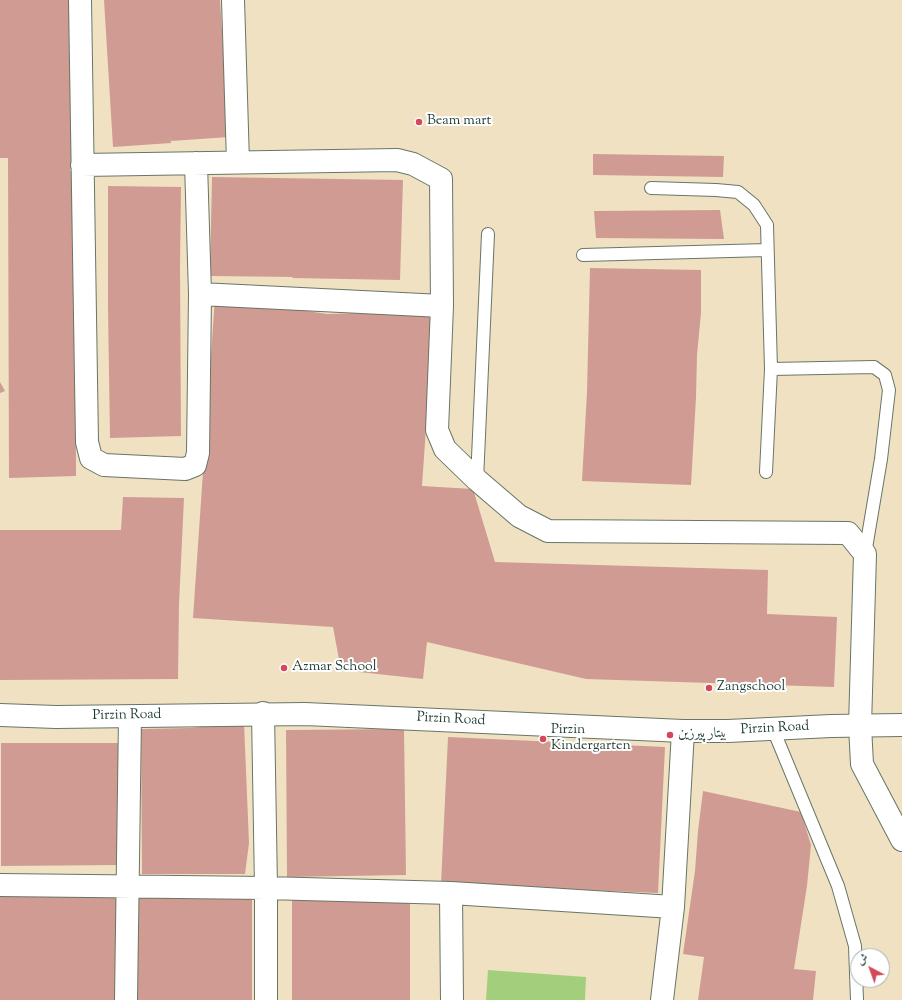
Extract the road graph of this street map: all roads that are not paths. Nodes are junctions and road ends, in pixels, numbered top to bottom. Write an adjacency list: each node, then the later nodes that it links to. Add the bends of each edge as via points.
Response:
1 (80, 0): 5 (street)
2 (233, 0): 3 (street)
3 (238, 162): 4 (street); 11 (street, via 397,160 414,164 441,179)
4 (196, 163): 5 (street); 10 (street)
5 (82, 165): 10 (street, via 87,442 91,458 104,465 185,469 195,465 198,453)
6 (651, 188): 8 (lane, via 738,192 754,205 767,225)
7 (488, 234): 14 (lane)
8 (767, 250): 9 (lane); 12 (lane)
9 (583, 255)
10 (200, 294): 11 (street)
11 (442, 306): 14 (street, via 437,430 445,449)
12 (770, 369): 13 (lane); 15 (lane, via 874,367 885,375 889,390 881,459)
13 (766, 472)
14 (476, 480): 15 (street, via 519,516 548,531 848,533)
15 (865, 554): 20 (street)
16 (263, 714): 18 (street, Pirzin Road); 22 (street, Pirzin Road, via 346,715); 26 (street)
17 (0, 715): 18 (street, Pirzin Road)
18 (130, 717): 25 (street)
19 (902, 725): 20 (street, Pirzin Road)
20 (860, 726): 21 (street, Pirzin Road); 23 (street, via 862,764)
21 (773, 729): 22 (street, Pirzin Road); 33 (lane, via 838,886 855,946)
22 (683, 731): 28 (street)
23 (902, 840)
24 (0, 885): 25 (street)
25 (128, 887): 26 (street); 29 (street)
26 (266, 888): 27 (street); 30 (street)
27 (451, 893): 28 (street); 31 (street)
28 (673, 906): 32 (street)
29 (126, 1000)
30 (266, 1000)
31 (452, 1000)
32 (662, 1000)
33 (857, 1000)

